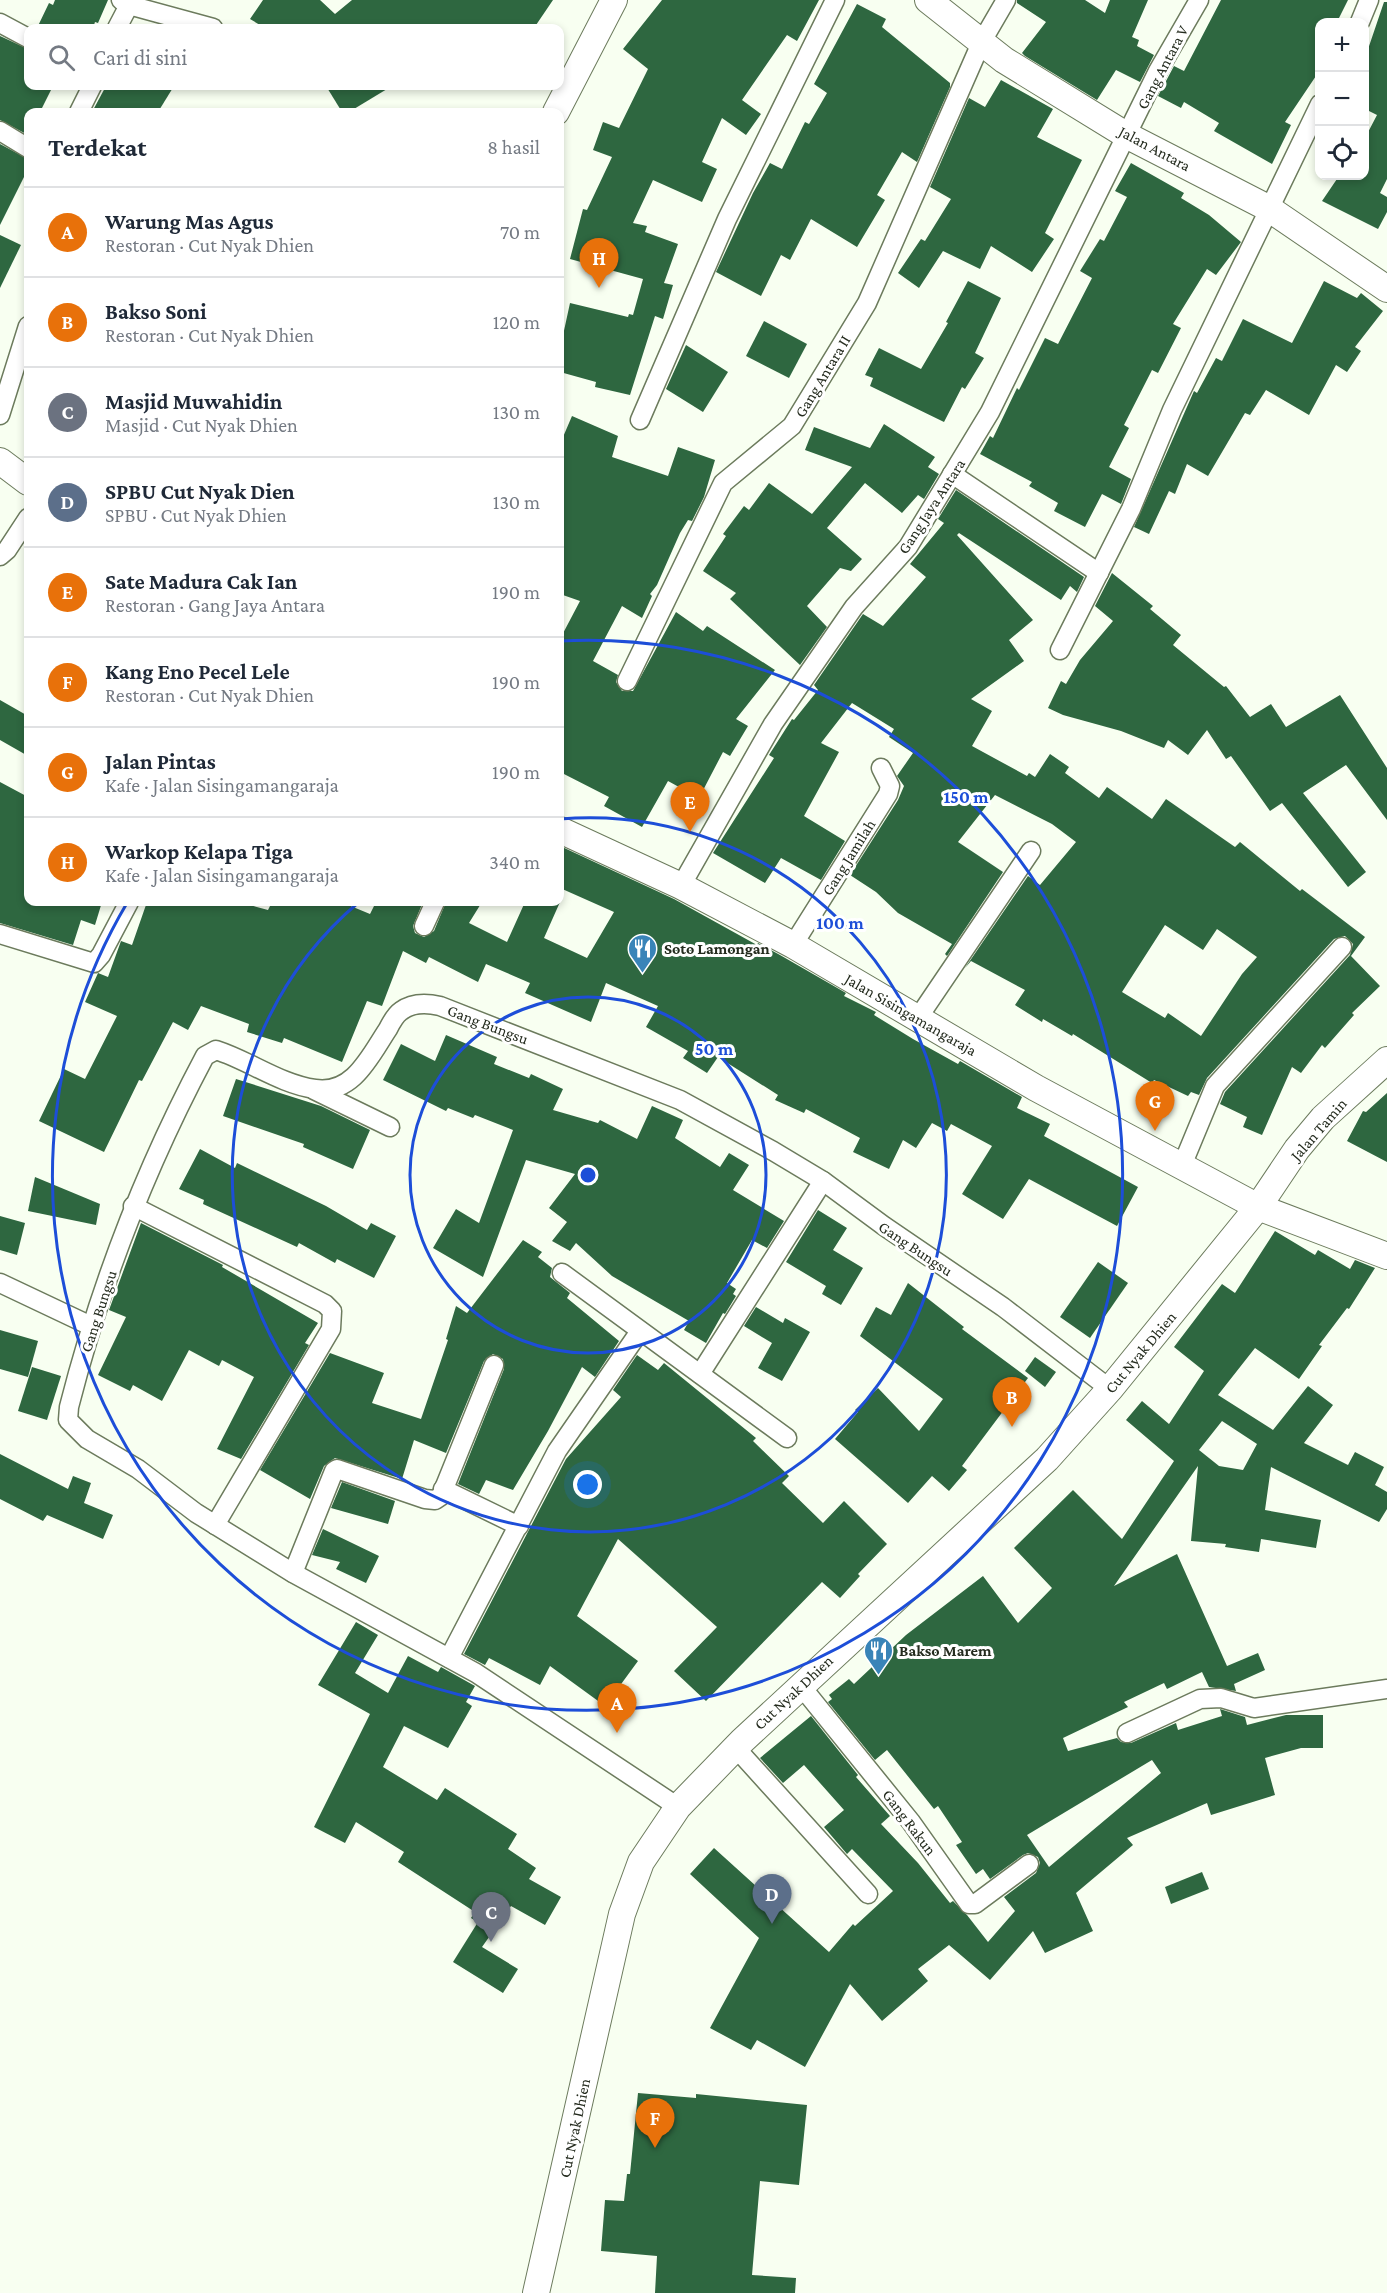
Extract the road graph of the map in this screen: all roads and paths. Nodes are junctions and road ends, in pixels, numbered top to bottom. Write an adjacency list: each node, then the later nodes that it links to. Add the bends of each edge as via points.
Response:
1 (614, 0): 16 (main road)
2 (835, 0): 25 (street, via 727,219)
3 (928, 0): 13 (main road, Jalan Antara)
4 (1006, 0): 13 (street, Gang Antara II)
5 (1199, 0): 19 (street, Gang Antara V)
6 (1369, 0): 8 (street)
7 (125, 2): 10 (street); 11 (street)
8 (1362, 18)
9 (0, 23): 12 (street)
10 (118, 24)
11 (199, 24)
12 (24, 36)
13 (981, 43): 19 (main road, Jalan Antara); 33 (street, Gang Antara II, via 867,303 792,426 723,483)
14 (90, 90): 15 (street)
15 (81, 108)
16 (558, 108)
17 (1315, 114): 21 (street)
18 (0, 131): 20 (street)
19 (1126, 135): 21 (main road, Jalan Antara); 27 (street, Gang Jaya Antara, via 990,412)
20 (24, 146)
21 (1268, 208): 22 (main road, Jalan Antara); 31 (street)
22 (1387, 289)
23 (24, 339): 24 (street)
24 (0, 415)
25 (640, 420)
26 (0, 461): 28 (main road)
27 (952, 474): 31 (street); 37 (street, Gang Jaya Antara, via 908,547 854,607 773,724)
28 (24, 479)
29 (24, 524): 30 (street)
30 (0, 556)
31 (1099, 573): 32 (street)
32 (1060, 650)
33 (627, 681)
34 (881, 768): 42 (street, Gang Jamilah, via 890,786 888,794)
35 (564, 832): 37 (main road, Jalan Sisingamangaraja)
36 (1031, 850): 44 (street)
37 (681, 886): 42 (main road, Jalan Sisingamangaraja)
38 (127, 906): 41 (street, via 94,963)
39 (433, 906): 40 (street)
40 (424, 926)
41 (0, 934)
42 (793, 945): 44 (main road, Jalan Sisingamangaraja)
43 (1342, 947): 48 (street, via 1215,1086)
44 (918, 1018): 48 (main road, Jalan Sisingamangaraja)
45 (1386, 1061): 51 (main road, Jalan Tamin, via 1323,1118)
46 (307, 1087): 47 (street); 49 (street, Gang Bungsu, via 332,1089 346,1085 399,1012 425,1003 680,1101); 50 (street, Gang Bungsu, via 225,1053 210,1053 197,1071)
47 (390, 1127)
48 (1181, 1168): 51 (main road, Jalan Sisingamangaraja)
49 (823, 1181): 58 (street); 59 (street, Gang Bungsu, via 1003,1307)
50 (133, 1206): 55 (street, Gang Bungsu); 62 (street, via 332,1311 331,1329)
51 (1258, 1207): 52 (main road, Jalan Sisingamangaraja); 59 (main road, Cut Nyak Dhien)
52 (1387, 1256)
53 (562, 1273): 56 (street)
54 (0, 1283): 55 (street)
55 (92, 1326): 62 (street, Gang Bungsu, via 68,1420 87,1439 138,1469)
56 (640, 1331): 58 (street); 63 (street, via 557,1451)
57 (494, 1365): 61 (street)
58 (700, 1374): 60 (street)
59 (1110, 1389): 66 (main road, Cut Nyak Dhien, via 1039,1467)
60 (788, 1438)
61 (443, 1489): 63 (street); 64 (street, via 435,1500 425,1499 337,1469)
62 (215, 1525): 64 (street)
63 (519, 1526): 65 (street)
64 (292, 1573): 65 (street)
65 (449, 1658): 70 (street)
66 (801, 1686): 69 (main road, Cut Nyak Dhien); 71 (street, Gang Rakun, via 911,1822 969,1904 975,1904)
67 (1387, 1689): 68 (street, via 1254,1708 1221,1698 1200,1699)
68 (1127, 1732)
69 (735, 1747): 70 (main road, Cut Nyak Dhien); 72 (street)
70 (678, 1807): 73 (main road, Cut Nyak Dhien, via 641,1862 622,1914)
71 (1029, 1864)
72 (868, 1894)
73 (536, 2293)

